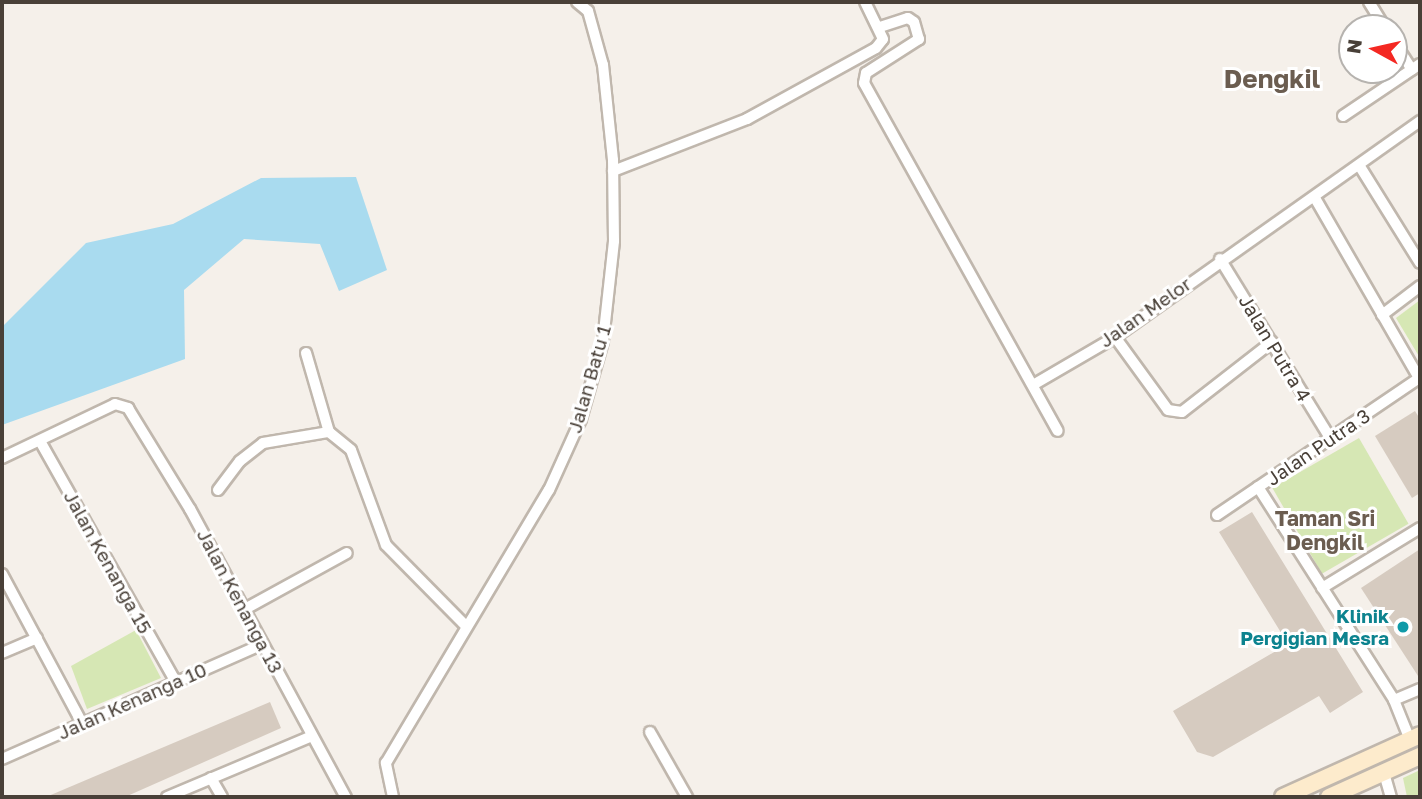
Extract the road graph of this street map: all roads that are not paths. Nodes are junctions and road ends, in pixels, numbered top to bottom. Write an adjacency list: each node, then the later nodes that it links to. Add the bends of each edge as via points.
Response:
1 (577, 2): 8 (street, Jalan Batu 1, via 589,11 603,65)
2 (865, 2): 3 (street)
3 (880, 27): 8 (street, via 883,38 876,48 747,119); 18 (street, via 908,18 919,39 866,73 864,83)
4 (1416, 67): 5 (street)
5 (1343, 116)
6 (1420, 121): 7 (street, Jalan Melor)
7 (1359, 164): 9 (street, Jalan Melor); 11 (street)
8 (613, 171): 32 (street, Jalan Batu 1, via 614,241 603,341 582,419 549,490)
9 (1315, 198): 10 (street, Jalan Melor); 13 (street)
10 (1220, 259): 14 (street, Jalan Melor); 15 (street, Jalan Putra 4)
11 (1420, 263)
12 (1420, 286): 13 (street)
13 (1382, 316): 17 (street)
14 (1115, 337): 15 (street, via 1168,410 1182,412); 18 (street, Jalan Melor)
15 (1272, 342): 21 (street, Jalan Putra 4)
16 (306, 353): 20 (street)
17 (1420, 379): 21 (street, Jalan Putra 3)
18 (1033, 385): 19 (street)
19 (1058, 431)
20 (329, 432): 25 (street, via 263,443 240,461); 32 (street, via 351,450 386,545)
21 (1330, 438): 24 (street, Jalan Putra 3)
22 (40, 441): 23 (street); 31 (street, Jalan Kenanga 13, via 115,404 128,408); 36 (street, Jalan Kenanga 15)
23 (2, 458)
24 (1258, 487): 26 (street, Jalan Putra 3); 30 (street)
25 (218, 490)
26 (1217, 515)
27 (1420, 527): 30 (street)
28 (346, 553): 31 (street)
29 (2, 574): 33 (street)
30 (1322, 587): 38 (street)
31 (245, 609): 34 (street, Jalan Kenanga 13)
32 (465, 625): 50 (street, Jalan Batu 1, via 386,763)
33 (37, 638): 35 (street); 39 (street)
34 (263, 644): 36 (street, Jalan Kenanga 10); 41 (street, Jalan Kenanga 13)
35 (2, 653)
36 (176, 682): 39 (street, Jalan Kenanga 10)
37 (1420, 689): 38 (street)
38 (1394, 700): 42 (street)
39 (82, 723): 44 (street, Jalan Kenanga 10)
40 (650, 732): 51 (street)
41 (312, 736): 46 (street); 49 (street, Jalan Kenanga 13)
42 (1415, 737): 52 (main road)
43 (1420, 756): 45 (main road)
44 (2, 759)
45 (1384, 773): 53 (main road); 54 (street)
46 (211, 778): 47 (street); 48 (street)
47 (167, 797)
48 (222, 797)
49 (346, 797)
50 (393, 797)
51 (687, 797)
52 (1283, 797)
53 (1329, 797)
54 (1391, 797)

